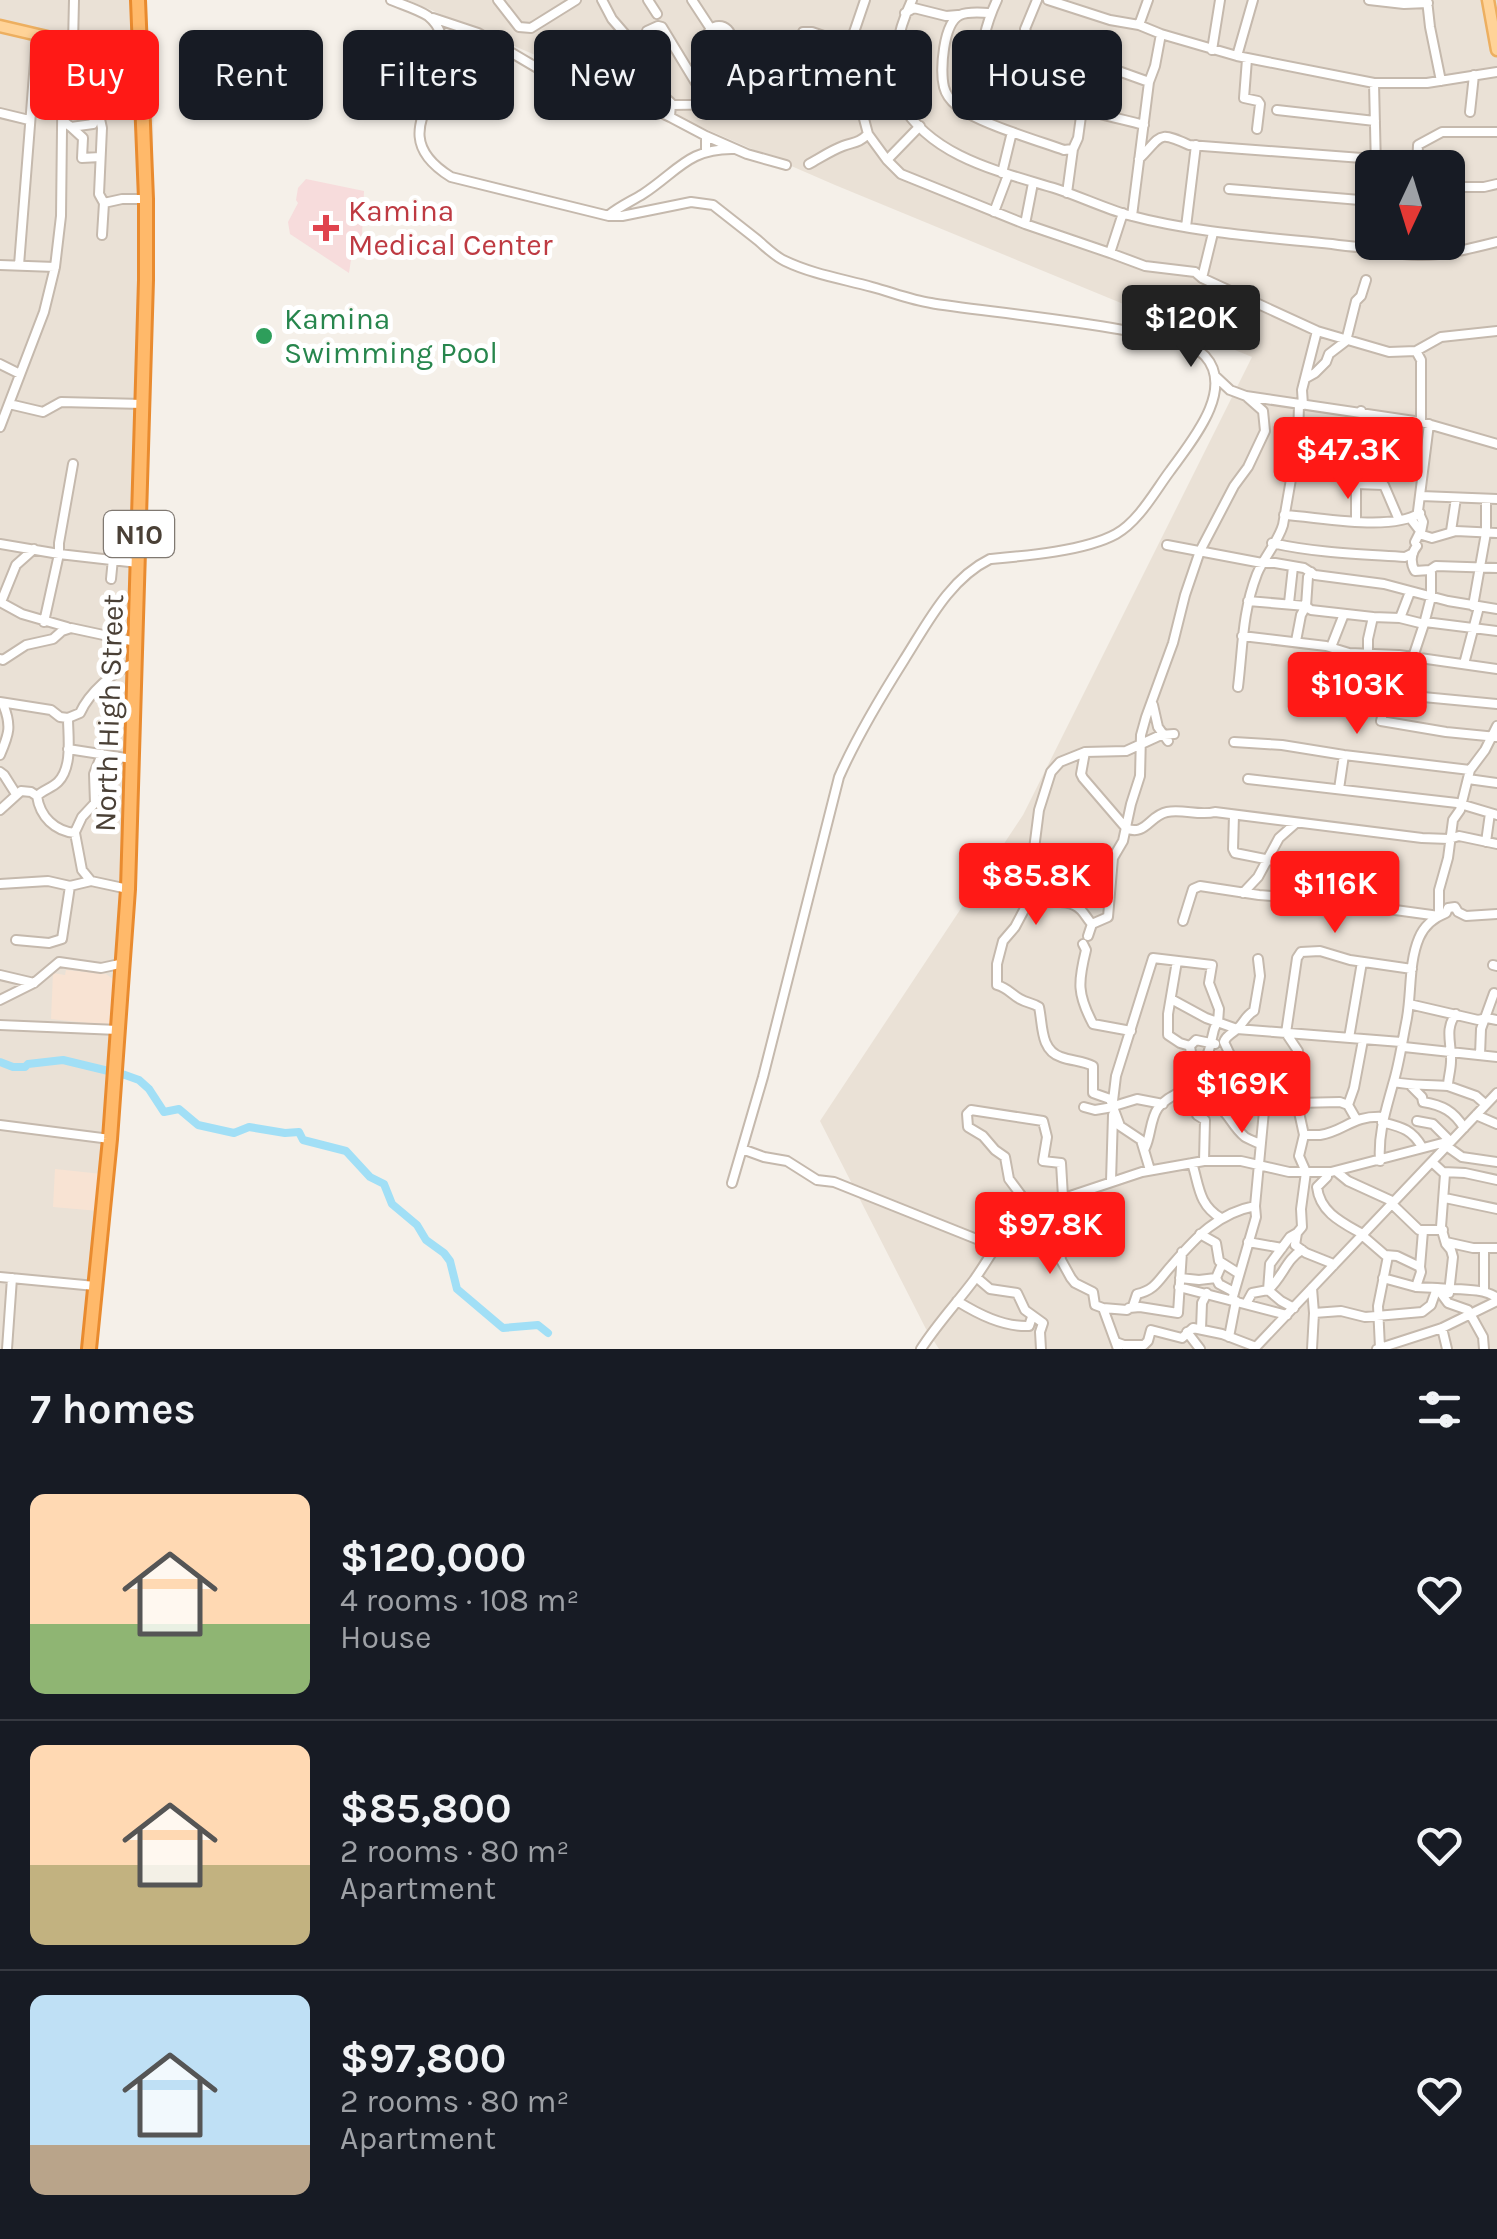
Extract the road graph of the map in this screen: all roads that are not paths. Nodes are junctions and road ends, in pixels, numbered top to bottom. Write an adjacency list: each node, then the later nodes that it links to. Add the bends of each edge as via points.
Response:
1 (74, 0): 29 (street)
2 (138, 0): 30 (highway, North High Street / N10)
3 (391, 0): 25 (street)
4 (498, 0): 5 (street, via 519,27 531,28)
5 (576, 0)
6 (602, 0): 31 (street)
7 (648, 0): 22 (street)
8 (692, 0): 28 (street)
9 (865, 0): 32 (street)
10 (912, 0): 21 (street)
11 (997, 0): 23 (street)
12 (1037, 0): 46 (street, via 1025,30 1029,39)
13 (1048, 0): 19 (street)
14 (1148, 0): 26 (street)
15 (1220, 0): 38 (street)
16 (1253, 0): 40 (street)
17 (1370, 0): 18 (street)
18 (1428, 2): 45 (street)
19 (1076, 4): 26 (street)
20 (1492, 6): 39 (main road)
21 (905, 13): 24 (street, via 914,8); 33 (street)
22 (657, 14)
23 (990, 14): 24 (street); 34 (street)
24 (959, 15): 68 (street, via 943,55 946,92 964,112)
25 (429, 17): 41 (street, via 478,32); 97 (street, via 444,48 420,124 432,165 451,176)
26 (1139, 25): 36 (street)
27 (0, 26): 35 (main road)
28 (711, 28)
29 (70, 30)
30 (140, 30)
31 (622, 30)
32 (855, 30)
33 (900, 30)
34 (987, 30)
35 (30, 34)
36 (1161, 34): 38 (street); 46 (street)
37 (671, 40): 43 (street)
38 (1212, 50): 40 (street)
39 (1497, 50)
40 (1242, 58): 47 (street); 67 (street, via 1244,98 1260,104)
41 (534, 66)
42 (1497, 72): 44 (street)
43 (691, 74)
44 (1474, 75): 45 (street); 52 (street)
45 (1441, 81): 47 (street)
46 (1149, 82): 64 (street)
47 (1374, 83): 63 (street)
48 (671, 104): 49 (street)
49 (691, 105)
50 (1277, 110): 63 (street)
51 (0, 112): 55 (street)
52 (1470, 112)
53 (671, 117): 71 (street)
54 (1122, 119): 64 (street)
55 (30, 120): 107 (street)
56 (62, 120): 66 (street); 78 (street)
57 (93, 120): 66 (street)
58 (101, 120): 79 (street)
59 (143, 120): 92 (highway, North High Street / N10)
60 (864, 120): 70 (street)
61 (915, 120): 65 (street)
62 (1080, 120): 74 (street)
63 (1376, 121): 76 (street)
64 (1144, 125): 81 (street)
65 (920, 126): 82 (street); 86 (street, via 950,150)
66 (71, 127): 80 (street, via 82,138)
67 (1257, 129)
68 (1012, 132): 74 (street); 86 (street)
69 (1497, 132): 77 (street, via 1442,132)
70 (868, 134): 82 (street); 84 (street)
71 (706, 136): 73 (street); 75 (street)
72 (1196, 145): 81 (street, via 1159,138); 83 (street); 99 (street)
73 (734, 149): 75 (street); 85 (street)
74 (1072, 149): 91 (street)
75 (706, 150): 97 (street)
76 (1375, 150)
77 (1418, 150)
78 (62, 157): 80 (street); 108 (street)
79 (100, 157): 80 (street); 94 (street)
80 (82, 158)
81 (1139, 159): 96 (street)
82 (886, 160): 95 (street, via 901,174)
83 (1355, 161)
84 (809, 164)
85 (786, 165)
86 (1005, 174): 87 (street); 95 (street)
87 (1033, 183): 91 (street); 98 (street)
88 (1497, 184): 89 (street)
89 (1465, 187)
90 (1228, 190): 93 (street)
91 (1067, 193): 96 (street)
92 (146, 199): 94 (street); 124 (highway, North High Street / N10)
93 (1355, 200)
94 (104, 203): 101 (street)
95 (994, 212): 98 (street)
96 (1127, 215): 99 (street); 105 (street)
97 (609, 216): 117 (street, via 691,202 712,205 782,260 812,271 928,303 1192,347)
98 (1025, 224): 105 (street)
99 (1186, 227): 100 (street)
100 (1213, 233): 103 (street); 109 (street)
101 (102, 235)
102 (1497, 242): 104 (street)
103 (1355, 245)
104 (1465, 248)
105 (1110, 253): 109 (street)
106 (0, 265): 107 (street)
107 (19, 265): 108 (street)
108 (55, 267): 116 (street)
109 (1202, 278): 111 (street)
110 (1366, 280): 113 (street)
111 (1317, 331): 113 (street); 118 (street)
112 (1497, 331): 114 (street, via 1441,337)
113 (1346, 341): 114 (street); 118 (street)
114 (1419, 352): 128 (street)
115 (0, 364): 116 (street)
116 (20, 374): 123 (street)
117 (1215, 376): 119 (street); 121 (street)
118 (1306, 378): 125 (street)
119 (1230, 390): 120 (street); 121 (street)
120 (1246, 396): 122 (street); 126 (street)
121 (1212, 401): 294 (street, via 1198,431 1121,530 1060,551 980,564 946,597 882,696 834,792)
122 (1270, 401): 125 (street); 126 (street)
123 (8, 404): 124 (street, via 43,412 61,402); 129 (street)
124 (144, 404): 155 (highway, North High Street / N10)
125 (1301, 405): 127 (street); 138 (street)
126 (1263, 411): 151 (street, via 1262,441)
127 (1361, 411): 128 (street); 132 (street)
128 (1425, 423): 130 (street); 133 (street)
129 (0, 427)
130 (1497, 444)
131 (72, 464): 153 (street)
132 (1356, 484): 140 (street, via 1384,484); 141 (street)
133 (1421, 496): 134 (street); 137 (street)
134 (1456, 498): 135 (street); 143 (street)
135 (1486, 500): 136 (street); 145 (street)
136 (1497, 500)
137 (1420, 513): 139 (street); 144 (street)
138 (1284, 515): 141 (street); 147 (street)
139 (1410, 518): 140 (street); 144 (street)
140 (1399, 520): 141 (street)
141 (1356, 522)
142 (116, 528): 154 (street)
143 (1452, 531): 144 (street, via 1432,538); 145 (street)
144 (1420, 533): 152 (street)
145 (1486, 533): 146 (street); 158 (street)
146 (1497, 533)
147 (1272, 543): 152 (street, via 1350,554); 156 (street)
148 (0, 544): 150 (street)
149 (1167, 545): 151 (street)
150 (34, 549): 153 (street); 166 (street, via 16,565)
151 (1200, 551): 156 (street); 190 (street)
152 (1412, 552): 160 (street, via 1415,571)
153 (59, 554): 154 (street); 174 (street)
154 (113, 560): 155 (street); 162 (street)
155 (138, 562): 181 (highway, North High Street / N10)
156 (1262, 564): 157 (street); 165 (street)
157 (1293, 568): 161 (street); 167 (street)
158 (1479, 568): 159 (street); 160 (street); 169 (street)
159 (1497, 568)
160 (1430, 570): 164 (street)
161 (1311, 572): 163 (street); 168 (street)
162 (111, 578)
163 (1410, 592): 164 (street); 173 (street)
164 (1431, 597): 169 (street); 175 (street)
165 (1248, 601): 167 (street); 179 (street)
166 (0, 602): 174 (street)
167 (1289, 603): 168 (street)
168 (1306, 606): 171 (street); 180 (street)
169 (1476, 606): 170 (street); 177 (street)
170 (1497, 609)
171 (1344, 614): 172 (street); 182 (street)
172 (1372, 617): 173 (street); 183 (street)
173 (1400, 618): 175 (street)
174 (44, 622): 176 (street)
175 (1424, 623): 177 (street); 184 (street)
176 (71, 628): 181 (street); 185 (street)
177 (1474, 629): 178 (street); 187 (street)
178 (1497, 632)
179 (1242, 636): 180 (street); 189 (street)
180 (1296, 641): 182 (street)
181 (136, 642): 186 (highway, North High Street / N10)
182 (1330, 647): 183 (street)
183 (1368, 653): 184 (street)
184 (1412, 657): 187 (street)
185 (0, 659)
186 (135, 664): 193 (street, via 111,676); 205 (highway, North High Street / N10)
187 (1464, 664): 188 (street)
188 (1497, 669)
189 (1238, 686)
190 (1153, 702): 196 (street); 196 (street, via 1168,737)
191 (2, 703): 193 (street); 203 (street, via 10,719)
192 (1497, 704): 195 (street, via 1402,694 1386,704 1381,721)
193 (68, 718): 198 (street)
194 (1497, 726): 195 (street)
195 (1495, 737): 199 (street)
196 (1141, 742): 200 (street, via 1126,751); 218 (street)
197 (1234, 742): 204 (street)
198 (68, 749): 202 (street); 212 (street, via 58,782)
199 (1486, 750): 201 (street); 207 (street)
200 (1086, 752): 218 (street, via 1082,778); 229 (street, via 1060,762 1049,776)
201 (1496, 753)
202 (102, 754): 205 (street); 219 (street, via 94,803)
203 (0, 755)
204 (1344, 755): 207 (street); 210 (street)
205 (132, 759): 227 (highway, North High Street / N10)
206 (0, 772): 211 (street)
207 (1469, 774): 209 (street); 213 (street)
208 (1248, 778): 210 (street)
209 (1497, 783)
210 (1339, 790): 213 (street)
211 (16, 794): 212 (street); 214 (street)
212 (38, 796): 219 (street, via 51,824)
213 (1461, 804): 215 (street); 220 (street)
214 (0, 810)
215 (1493, 814): 221 (street)
216 (1234, 815): 217 (street); 218 (street, via 1168,812 1139,831); 223 (street, via 1233,852)
217 (1296, 823): 220 (street); 223 (street)
218 (1126, 828): 234 (street, via 1113,858 1108,917)
219 (74, 832): 224 (street)
220 (1450, 840): 221 (street); 232 (street)
221 (1486, 842): 222 (street)
222 (1497, 844)
223 (1269, 859): 228 (street); 230 (street, via 1311,868)
224 (91, 881): 226 (street); 227 (street)
225 (0, 884): 226 (street)
226 (70, 886): 235 (street, via 62,939)
227 (128, 890): 238 (highway, North High Street / N10)
228 (1243, 893): 230 (street); 233 (street, via 1194,886)
229 (1033, 894): 234 (street, via 1033,901 1080,909); 279 (street, via 1001,945 997,985 1039,1007 1047,1046 1093,1066 1093,1093)
230 (1339, 902): 232 (street)
231 (1497, 914): 232 (street, via 1466,916 1448,908)
232 (1439, 916): 240 (street, via 1424,926)
233 (1184, 921)
234 (1092, 924): 254 (street, via 1080,995 1093,1024)
235 (16, 940)
236 (1258, 959): 252 (street, via 1254,1011)
237 (1177, 961): 244 (street); 250 (street, via 1212,965); 254 (street, via 1153,958)
238 (124, 962): 242 (street, via 101,968 58,962); 253 (highway, North High Street / N10)
239 (1362, 962): 240 (street); 255 (street, via 1301,952); 256 (street)
240 (1412, 968): 246 (street)
241 (0, 975): 242 (street)
242 (34, 983): 245 (street)
243 (1494, 993): 248 (street)
244 (1171, 999): 250 (street); 261 (street, via 1168,1035)
245 (0, 1000)
246 (1409, 1004): 247 (street); 258 (street)
247 (1456, 1014): 248 (street); 262 (street)
248 (1483, 1020): 249 (street); 263 (street)
249 (1497, 1020)
250 (1217, 1023): 252 (street); 259 (street)
251 (0, 1024): 253 (street)
252 (1237, 1029): 255 (street); 260 (street)
253 (118, 1030): 290 (highway, North High Street / N10)
254 (1131, 1031): 279 (street)
255 (1286, 1033): 256 (street); 273 (street, via 1296,1056 1283,1068 1270,1068)
256 (1349, 1038): 257 (street)
257 (1363, 1040): 258 (street); 278 (street)
258 (1401, 1042): 262 (street); 266 (street)
259 (1211, 1044): 260 (street); 261 (street, via 1196,1040); 265 (street)
260 (1224, 1045): 267 (street)
261 (1190, 1046): 265 (street)
262 (1451, 1051): 263 (street); 270 (street)
263 (1480, 1054): 264 (street)
264 (1497, 1056)
265 (1202, 1072): 267 (street, via 1216,1086); 268 (street)
266 (1394, 1082): 269 (street); 283 (street)
267 (1237, 1084): 273 (street)
268 (1194, 1086): 272 (street); 276 (street)
269 (1411, 1086): 270 (street); 274 (street)
270 (1448, 1086): 277 (street)
271 (1497, 1093): 277 (street)
272 (1199, 1098): 292 (street, via 1216,1104); 296 (street)
273 (1259, 1098): 275 (street); 292 (street)
274 (1422, 1101): 284 (street); 287 (street, via 1456,1114)
275 (1297, 1103): 278 (street); 289 (street)
276 (1162, 1104): 279 (street, via 1137,1099); 295 (street)
277 (1485, 1104): 281 (street)
278 (1348, 1105): 282 (street)
279 (1114, 1106): 280 (street); 295 (street, via 1121,1127); 308 (street)
280 (1084, 1107)
281 (1476, 1115): 285 (street); 287 (street)
282 (1356, 1119): 283 (street); 289 (street)
283 (1383, 1119): 288 (street); 297 (street)
284 (1416, 1121): 288 (street); 291 (street, via 1434,1124)
285 (1497, 1124)
286 (0, 1125): 290 (street)
287 (1464, 1128): 291 (street)
288 (1414, 1134): 293 (street)
289 (1304, 1135): 304 (street, via 1300,1156)
290 (110, 1139): 342 (highway, N10)
291 (1447, 1143): 293 (street); 298 (street, via 1462,1157); 301 (street)
292 (1260, 1144): 302 (street)
293 (1422, 1147): 297 (street)
294 (742, 1149): 309 (street); 325 (street, via 788,1161 817,1180)
295 (1145, 1149): 303 (street)
296 (1204, 1160): 299 (street); 302 (street)
297 (1380, 1160): 300 (street)
298 (1497, 1162)
299 (1192, 1163): 303 (street); 317 (street, via 1199,1192)
300 (1369, 1163): 305 (street); 310 (street)
301 (1433, 1163): 306 (street); 313 (street)
302 (1260, 1166): 304 (street); 314 (street)
303 (1150, 1170): 308 (street)
304 (1306, 1172): 305 (street); 320 (street)
305 (1332, 1172): 310 (street); 322 (street, via 1318,1198)
306 (1443, 1172): 307 (street); 312 (street)
307 (1497, 1180)
308 (1111, 1181): 311 (street)
309 (732, 1182)
310 (1360, 1186): 313 (street)
311 (1060, 1198): 316 (street); 316 (street, via 1060,1163 1042,1161 1043,1121 972,1110 968,1127 1005,1157 1008,1179); 354 (street, via 1052,1240 1071,1278)
312 (1444, 1198): 315 (street); 318 (street)
313 (1393, 1203): 319 (street); 322 (street)
314 (1255, 1206): 317 (street); 323 (street)
315 (1497, 1209)
316 (1032, 1210): 325 (street)
317 (1222, 1218): 321 (street)
318 (1443, 1230): 319 (street); 324 (street)
319 (1423, 1231): 334 (street)
320 (1297, 1233): 326 (street); 329 (street, via 1295,1245)
321 (1200, 1234): 330 (street); 332 (street, via 1216,1242)
322 (1363, 1236): 331 (street); 333 (street)
323 (1248, 1242): 326 (street); 335 (street)
324 (1446, 1242): 327 (street); 346 (street, via 1453,1256)
325 (994, 1246): 337 (street)
326 (1282, 1248): 347 (street, via 1270,1264)
327 (1484, 1248): 328 (street); 348 (street)
328 (1497, 1248)
329 (1302, 1250): 333 (street); 347 (street)
330 (1182, 1252): 341 (street); 355 (street)
331 (1388, 1256): 334 (street); 340 (street)
332 (1222, 1264): 335 (street); 339 (street)
333 (1333, 1266): 344 (street)
334 (1420, 1267): 343 (street)
335 (1238, 1273): 350 (street)
336 (0, 1277): 338 (street)
337 (976, 1277): 352 (street); 361 (street, via 990,1289 1014,1291)
338 (12, 1278): 342 (street); 365 (street)
339 (1216, 1278): 341 (street); 350 (street)
340 (1384, 1278): 343 (street); 362 (street)
341 (1180, 1283): 349 (street); 356 (street)
342 (95, 1286): 375 (highway, N10)
343 (1416, 1286): 345 (street)
344 (1312, 1288): 357 (street); 359 (street)
345 (1437, 1288): 346 (street); 353 (street); 358 (street)
346 (1450, 1289): 348 (street); 353 (street)
347 (1268, 1290): 350 (street); 357 (street)
348 (1484, 1290): 351 (street)
349 (1207, 1293): 350 (street); 363 (street)
350 (1237, 1299): 357 (street); 368 (street)
351 (1497, 1299): 360 (street)
352 (956, 1301): 361 (street, via 1020,1326 1029,1326); 376 (street)
353 (1448, 1302): 360 (street)
354 (1103, 1308): 355 (street); 371 (street)
355 (1129, 1308): 356 (street)
356 (1178, 1312): 366 (street)
357 (1290, 1312): 373 (street)
358 (1422, 1312): 362 (street); 367 (street)
359 (1314, 1313): 362 (street); 379 (street)
360 (1470, 1314): 364 (street); 372 (street)
361 (1032, 1317): 377 (street, via 1043,1322)
362 (1379, 1317): 380 (street)
363 (1200, 1328): 366 (street); 368 (street)
364 (1442, 1328): 367 (street); 381 (street)
365 (4, 1332): 374 (street)
366 (1188, 1332): 371 (street, via 1182,1338 1153,1329 1146,1344); 378 (street)
367 (1429, 1332): 370 (street)
368 (1229, 1337): 373 (street)
369 (1497, 1342): 372 (street)
370 (1404, 1345): 380 (street)
371 (1117, 1346)
372 (1484, 1347)
373 (1258, 1348)
374 (7, 1349)
375 (89, 1349)
376 (921, 1349)
377 (1041, 1349)
378 (1200, 1349)
379 (1312, 1349)
380 (1378, 1349)
381 (1447, 1349)

